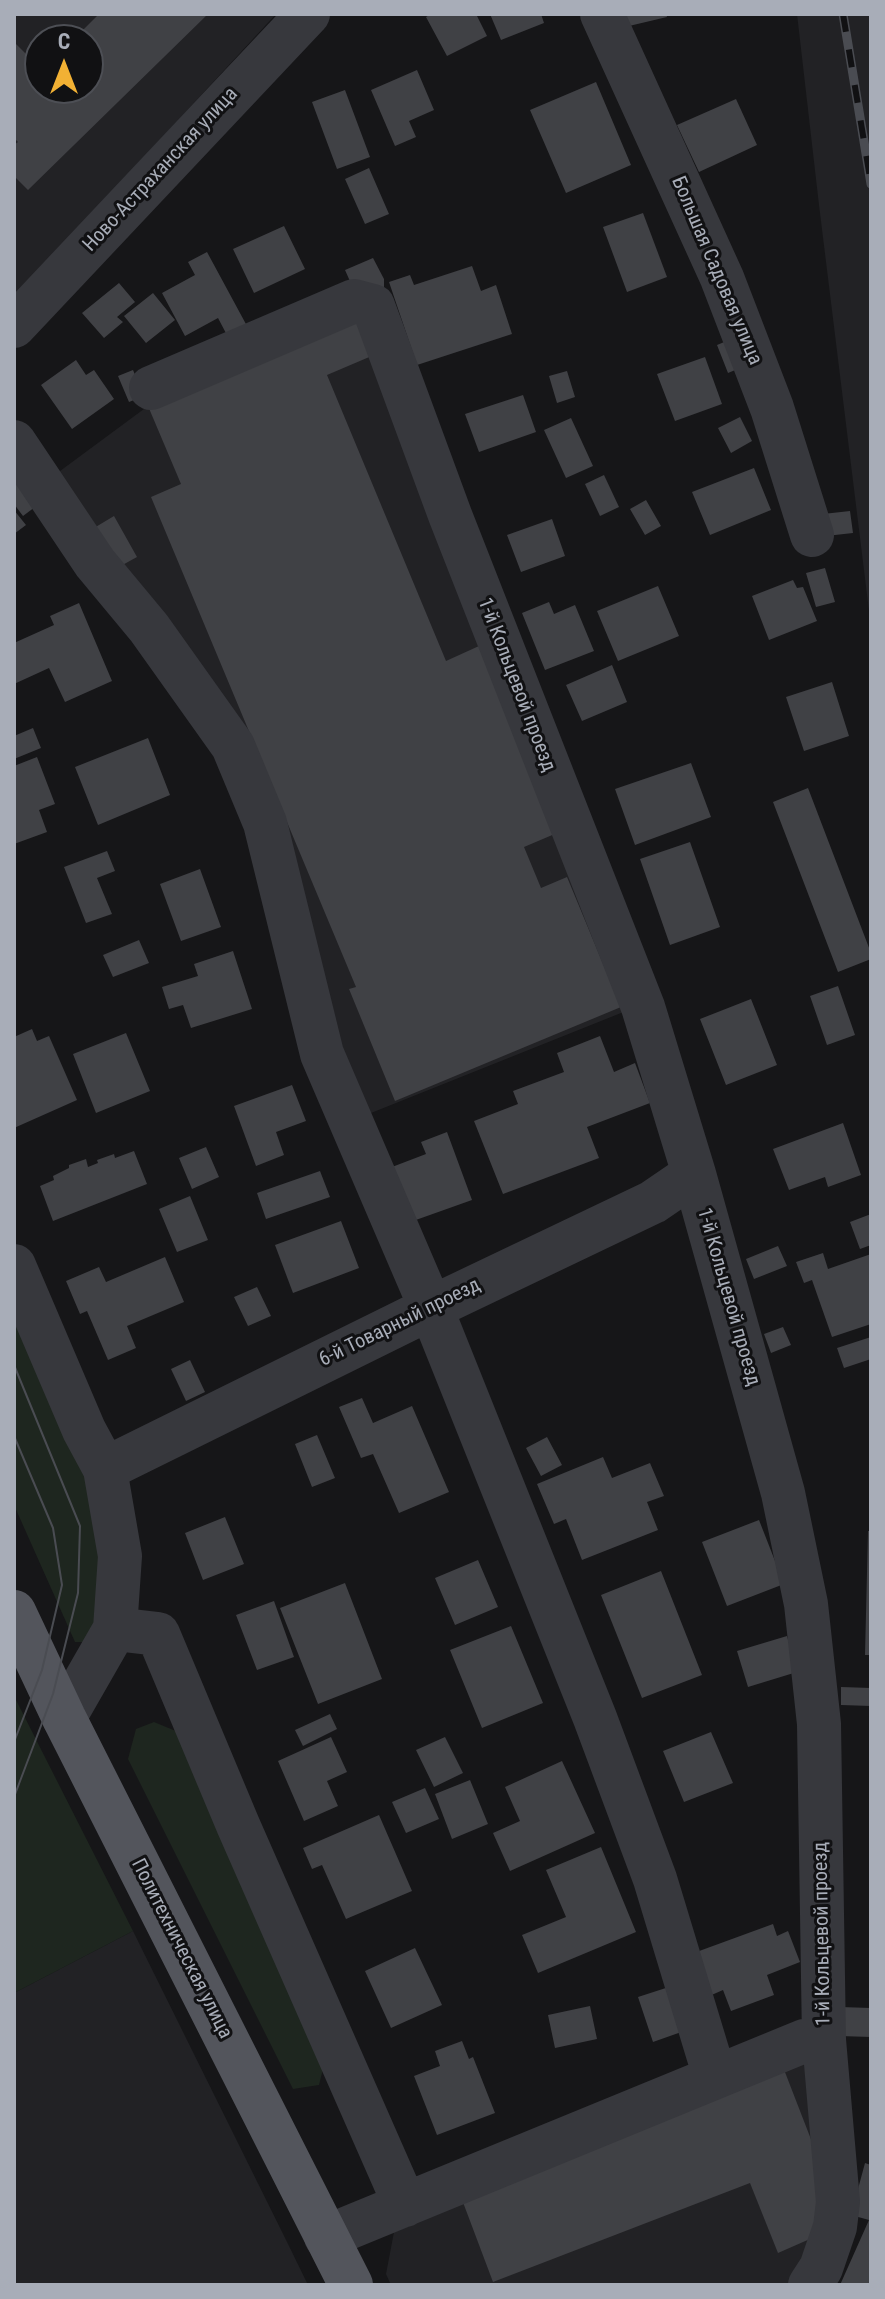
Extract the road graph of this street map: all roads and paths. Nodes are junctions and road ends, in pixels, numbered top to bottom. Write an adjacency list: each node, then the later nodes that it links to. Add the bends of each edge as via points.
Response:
1 (308, 14): 3 (street, Ново-Астраханская улица)
2 (602, 14): 6 (street, Большая Садовая улица, via 722,278 772,408)
3 (14, 326)
4 (151, 388): 7 (street, 1-й Кольцевой проезд, via 354,301 373,306 643,1007)
5 (14, 442): 9 (street, via 95,563 233,746 265,823 322,1054)
6 (812, 535)
7 (694, 1174): 9 (street, 6-й Товарный проезд, via 653,1202); 14 (street, 1-й Кольцевой проезд, via 783,1493 806,1604 819,1724)
8 (14, 1266): 10 (street)
9 (431, 1308): 10 (street, 6-й Товарный проезд); 15 (street, via 650,1864)
10 (105, 1469): 12 (street, via 120,1556)
11 (14, 1612): 13 (main road, Политехническая улица)
12 (115, 1629): 13 (street); 16 (street, via 158,1634)
13 (64, 1718): 17 (main road, Политехническая улица)
14 (824, 2040): 15 (street, via 804,2041); 19 (street, 1-й Кольцевой проезд, via 838,2202 835,2227)
15 (715, 2077): 16 (street)
16 (405, 2205): 17 (street)
17 (326, 2237): 18 (main road, Политехническая улица)
18 (351, 2285)
19 (810, 2285)

